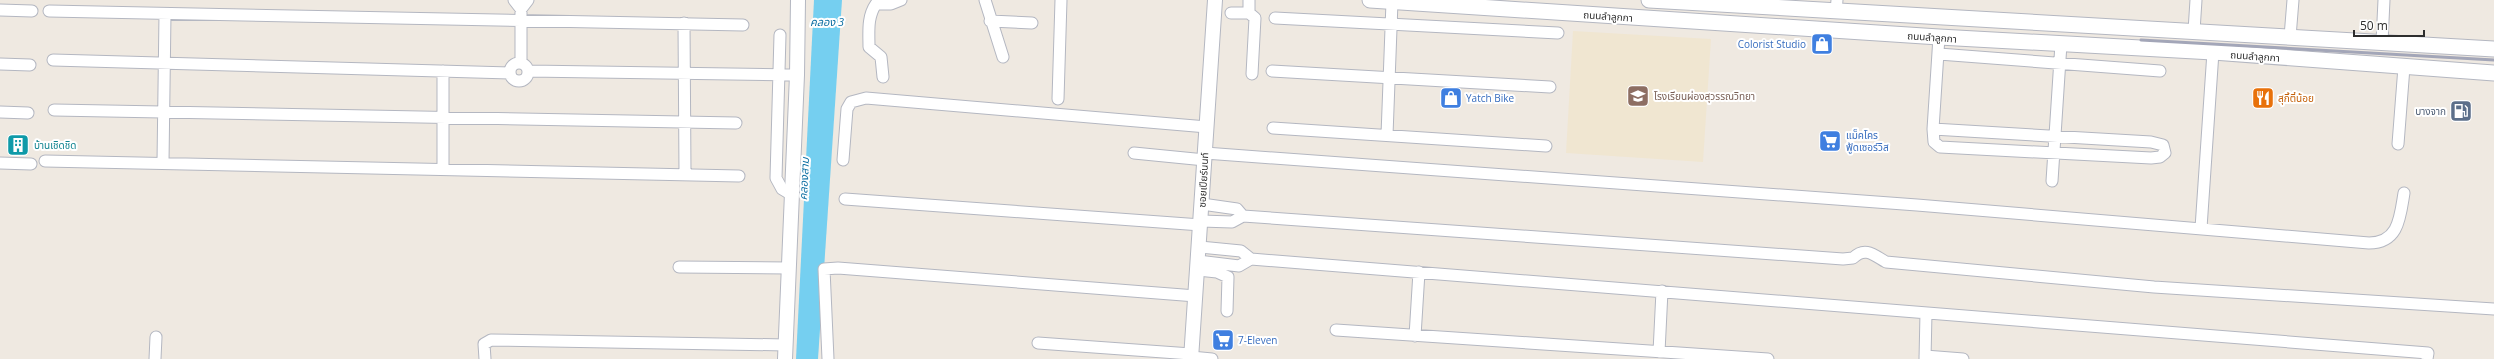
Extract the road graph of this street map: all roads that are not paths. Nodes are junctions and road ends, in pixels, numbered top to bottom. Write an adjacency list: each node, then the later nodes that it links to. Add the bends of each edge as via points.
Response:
1 (798, 0): 57 (street)
2 (901, 0): 58 (street, via 891,4 876,4 872,10 869,46 881,57)
3 (984, 0): 24 (street)
4 (1061, 0): 61 (street)
5 (1215, 0): 69 (street, ซอยเปียร์นนท์)
6 (1249, 0): 21 (street)
7 (1370, 0): 13 (main road, ถนนลำลูกกา)
8 (1649, 0): 12 (main road, ถนนลำลูกกา)
9 (2196, 0): 30 (street)
10 (2293, 0): 34 (street)
11 (2384, 0): 35 (street)
12 (1691, 1): 16 (main road, ถนนลำลูกกา)
13 (1392, 2): 14 (main road, ถนนลำลูกกา); 28 (street)
14 (1447, 2): 33 (main road, ถนนลำลูกกา)
15 (521, 3): 25 (street)
16 (1836, 5): 30 (main road, ถนนลำลูกกา)
17 (0, 10): 18 (street)
18 (32, 11)
19 (49, 11): 22 (street)
20 (1231, 13): 21 (street)
21 (1249, 13): 55 (street, via 1253,14 1256,22)
22 (165, 14): 25 (street); 45 (street)
23 (1276, 18): 28 (street)
24 (990, 21): 27 (street); 40 (street)
25 (521, 22): 26 (street); 42 (street)
26 (684, 23): 29 (street); 51 (street)
27 (1032, 23)
28 (1391, 24): 31 (street); 59 (street)
29 (743, 25)
30 (2194, 31): 34 (main road, ถนนลำลูกกา)
31 (1558, 33)
32 (780, 35): 56 (street)
33 (1939, 37): 36 (main road, ถนนลำลูกกา); 39 (street)
34 (2290, 37): 35 (main road, ถนนลำลูกกา)
35 (2382, 42): 37 (main road, ถนนลำลูกกา)
36 (2062, 44): 38 (main road, ถนนลำลูกกา); 46 (street)
37 (2494, 49)
38 (2213, 52): 47 (main road, ถนนลำลูกกา); 98 (street)
39 (1939, 54): 46 (street); 71 (street)
40 (1003, 57)
41 (53, 60): 45 (street)
42 (521, 63): 49 (street, via 528,67); 53 (street, via 513,65)
43 (0, 64): 44 (street)
44 (30, 64)
45 (164, 64): 48 (street); 64 (street)
46 (2060, 65): 52 (street); 74 (street)
47 (2404, 67): 54 (main road, ถนนลำลูกกา); 76 (street)
48 (443, 71): 53 (street); 66 (street)
49 (529, 71): 51 (street); 53 (street, via 526,79 518,81 514,80)
50 (1272, 71): 59 (street)
51 (684, 72): 56 (street); 67 (street)
52 (2160, 72)
53 (510, 73)
54 (2494, 73)
55 (1252, 74)
56 (779, 75): 57 (street); 93 (street, via 776,178 782,189)
57 (797, 75): 93 (street)
58 (883, 77)
59 (1388, 79): 60 (street); 73 (street)
60 (1550, 87)
61 (1058, 100)
62 (54, 110): 64 (street)
63 (0, 112): 65 (street)
64 (163, 112): 66 (street); 85 (street)
65 (28, 113)
66 (443, 118): 67 (street); 88 (street)
67 (685, 122): 68 (street); 89 (street)
68 (736, 122)
69 (1207, 127): 81 (street, ซอยเปียร์นนท์); 83 (street, via 866,98 851,102 847,109)
70 (1273, 128): 73 (street)
71 (1933, 129): 72 (street); 78 (street, via 1934,142 1940,147)
72 (1996, 133): 74 (street); 78 (street)
73 (1387, 135): 77 (street)
74 (2055, 136): 75 (street); 80 (street)
75 (2120, 141): 82 (street); 82 (street, via 2163,144 2165,153 2160,157 2151,158)
76 (2398, 144)
77 (1546, 146)
78 (1996, 150): 80 (street)
79 (1134, 153): 81 (street)
80 (2053, 153): 82 (street); 91 (street)
81 (1205, 156): 95 (street, ซอยเปียร์นนท์); 98 (street)
82 (2120, 157)
83 (843, 160)
84 (45, 161): 85 (street)
85 (163, 162): 88 (street)
86 (0, 163): 87 (street)
87 (30, 164)
88 (443, 168): 89 (street)
89 (685, 173): 90 (street)
90 (739, 176)
91 (2052, 181)
92 (2404, 193): 98 (street, via 2400,218 2393,233 2380,243)
93 (792, 195): 103 (street)
94 (845, 199): 97 (street)
95 (1202, 204): 96 (street, via 1237,209); 97 (street, ซอยเปียร์นนท์)
96 (1243, 216): 97 (street, via 1232,222); 107 (street, via 1843,259 1853,258 1859,252 1866,251 1874,253 1886,262 2130,285)
97 (1201, 223): 99 (street, ซอยเปียร์นนท์)
98 (2201, 228)
99 (1200, 247): 100 (street, via 1241,251); 101 (street, ซอยเปียร์นนท์)
100 (1251, 259): 101 (street, via 1239,266); 104 (street)
101 (1198, 265): 106 (street, ซอยเปียร์นนท์); 108 (street, via 1228,277)
102 (679, 268): 103 (street)
103 (789, 268): 114 (street)
104 (1419, 272): 105 (street); 111 (street)
105 (1662, 292): 109 (street); 115 (street)
106 (1196, 296): 116 (street, ซอยเปียร์นนท์); 120 (street, via 838,268 824,269)
107 (2494, 309)
108 (1227, 311)
109 (1926, 313): 117 (street); 124 (street, via 2428,353)
110 (1336, 330): 111 (street)
111 (1415, 336): 115 (street)
112 (156, 337): 118 (street)
113 (1038, 343): 116 (street)
114 (786, 352): 119 (street, via 491,340 484,344)
115 (1659, 352): 122 (street)
116 (1191, 357): 121 (street)
117 (1925, 358): 123 (street)
118 (155, 359)
119 (485, 359)
120 (828, 359)
121 (1212, 359)
122 (1768, 359)
123 (1963, 359)
124 (2427, 359)

